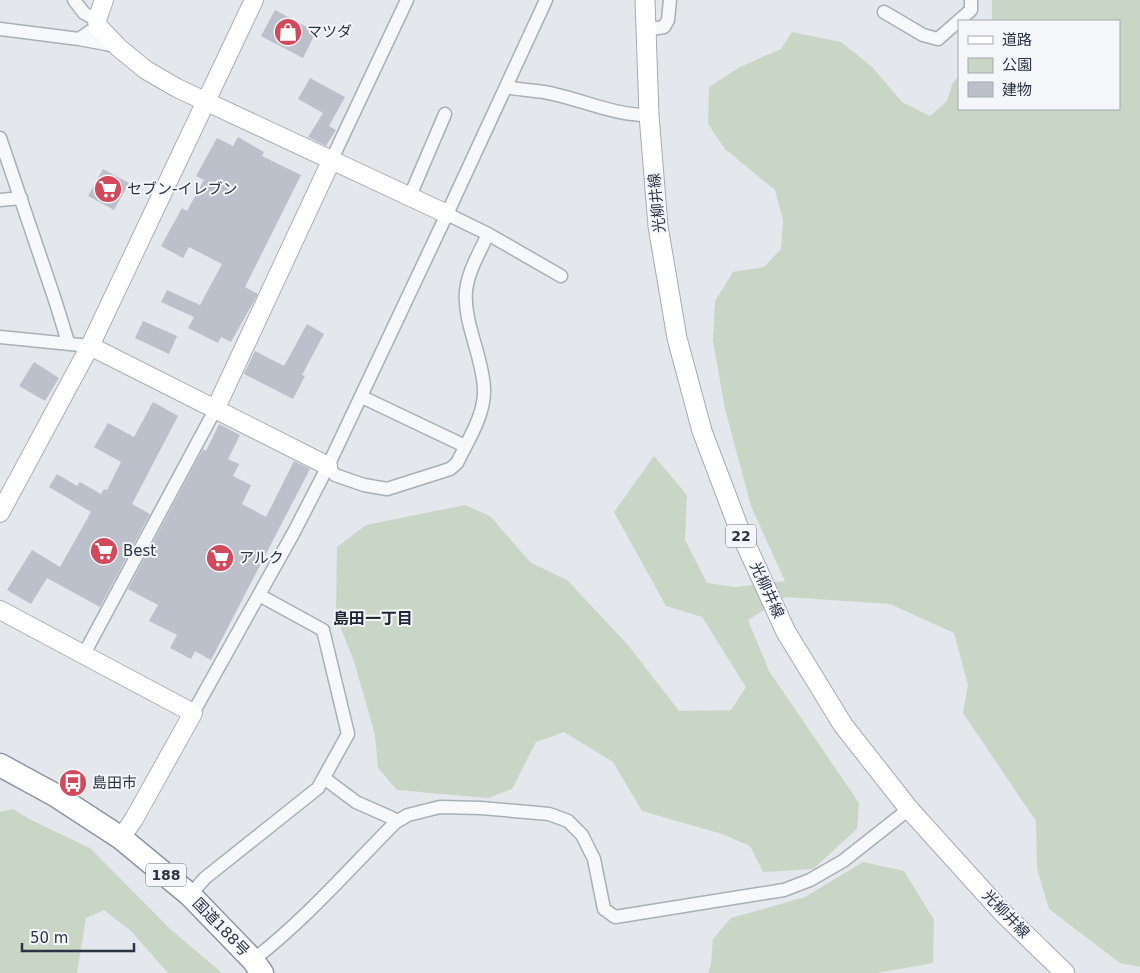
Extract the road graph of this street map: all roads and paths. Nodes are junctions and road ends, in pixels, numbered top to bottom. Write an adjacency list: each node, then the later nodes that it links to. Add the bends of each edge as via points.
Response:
1 (74, 0): 12 (street)
2 (104, 0): 12 (street)
3 (254, 0): 18 (street)
4 (407, 0): 22 (street)
5 (546, 0): 17 (street)
6 (645, 0): 14 (main road, 光柳井線 / 22)
7 (670, 0): 14 (street, via 664,27)
8 (971, 0): 10 (street, via 971,10)
9 (884, 12): 11 (street, via 923,35 938,39)
10 (960, 20)
11 (958, 21)
12 (97, 23): 15 (street); 16 (street)
13 (0, 30): 15 (street)
14 (645, 30): 20 (main road, 光柳井線 / 22)
15 (79, 39): 16 (street)
16 (119, 48): 18 (street, via 146,70)
17 (506, 87): 20 (street, via 582,101 631,116); 26 (street)
18 (206, 100): 22 (street); 31 (street)
19 (445, 114): 23 (street)
20 (649, 115): 45 (main road, 光柳井線 / 22, via 658,226 677,338 702,431 741,534 786,632 844,725)
21 (0, 138): 24 (street)
22 (332, 159): 23 (street); 33 (street)
23 (410, 196): 26 (street)
24 (21, 198): 25 (street); 30 (street)
25 (0, 200)
26 (447, 214): 27 (street); 32 (street)
27 (488, 234): 28 (street); 34 (street, via 472,268 466,291 484,390 482,411)
28 (561, 276)
29 (0, 337): 30 (street)
30 (68, 342): 31 (street)
31 (90, 346): 33 (street); 36 (street)
32 (362, 397): 34 (street); 35 (street)
33 (215, 410): 35 (street); 39 (street)
34 (465, 446): 35 (street, via 450,469 387,489 335,475)
35 (328, 466): 37 (street)
36 (0, 513)
37 (259, 595): 40 (street); 43 (street, via 323,630 348,734)
38 (0, 610): 39 (street)
39 (84, 654): 40 (street)
40 (193, 713): 47 (street)
41 (0, 765): 44 (highway, 国道188号 / 188)
42 (0, 775): 44 (highway, 国道188号 / 188)
43 (324, 778): 46 (street, via 356,802); 48 (street, via 318,788 205,878)
44 (55, 795): 47 (highway, 国道188号 / 188)
45 (909, 809): 46 (street, via 842,861 810,880 784,890 615,918 604,909 594,859 582,835 568,821 549,814 440,808 408,815); 50 (main road, 光柳井線 / 22, via 1003,913)
46 (396, 822): 49 (street, via 268,949)
47 (121, 838): 48 (highway, 国道188号 / 188)
48 (190, 894): 49 (highway, 国道188号 / 188)
49 (257, 967)
50 (1065, 973)

